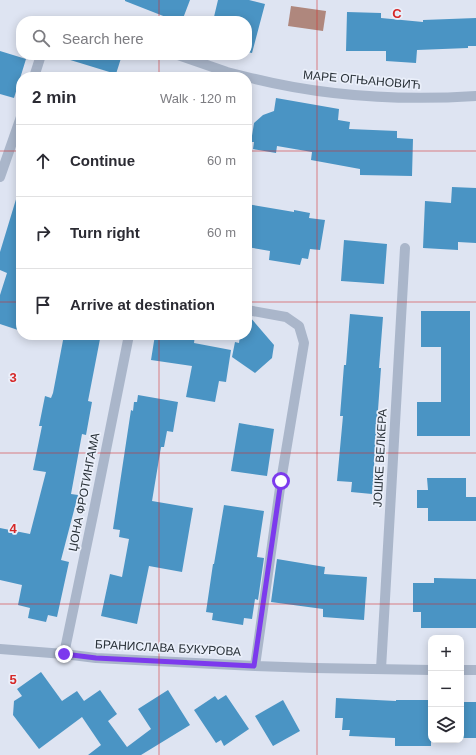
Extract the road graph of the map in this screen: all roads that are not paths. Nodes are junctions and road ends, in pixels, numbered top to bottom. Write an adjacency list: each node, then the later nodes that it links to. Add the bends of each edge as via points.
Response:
1 (39, 60): 3 (street)
2 (192, 60): 4 (street, МАРЕ ОГЊАНОВИЋ)
3 (36, 72)
4 (227, 72)
5 (252, 78): 6 (street, МАРЕ ОГЊАНОВИЋ, via 311,90 398,98)
6 (476, 96)
7 (16, 131): 8 (street)
8 (0, 177)
9 (405, 248): 15 (street, ЈОШКЕ ВЕЛКЕРА)
10 (252, 311): 14 (street, via 286,316 299,326 304,343)
11 (128, 340): 13 (street, ЏОНА ФРОТИНГАМА)
12 (0, 649): 13 (street, БРАНИСЛАВА БУКУРОВА)
13 (64, 654): 14 (street, БРАНИСЛАВА БУКУРОВА)
14 (254, 666): 15 (street, БРАНИСЛАВА БУКУРОВА)
15 (381, 669): 16 (street, БРАНИСЛАВА БУКУРОВА)
16 (428, 670)
17 (464, 670): 18 (street)
18 (476, 670)

